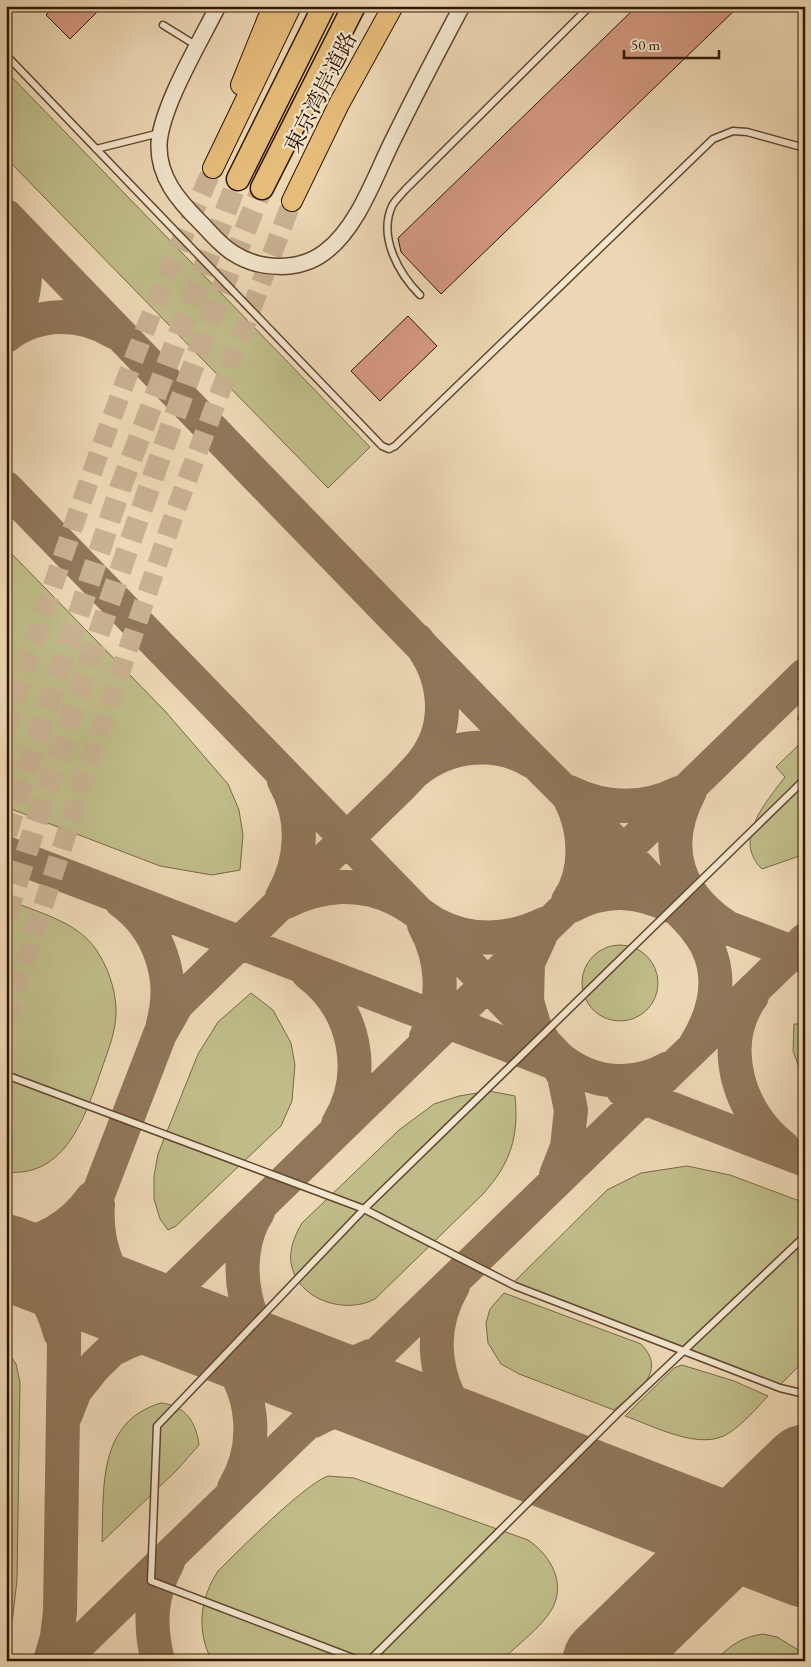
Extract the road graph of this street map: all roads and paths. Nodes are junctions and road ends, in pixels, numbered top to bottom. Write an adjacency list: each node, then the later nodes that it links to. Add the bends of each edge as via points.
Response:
1 (218, 6): 12 (street)
2 (273, 6): 15 (highway, via 232,106)
3 (292, 6): 15 (highway)
4 (324, 6): 19 (highway)
5 (354, 6): 20 (highway)
6 (393, 6): 11 (highway, 東京湾岸道路)
7 (397, 6): 11 (highway)
8 (462, 6): 14 (street, via 348,230 324,254 291,266 263,266 233,253 189,211 168,185 161,160)
9 (590, 6): 22 (lane, via 392,206 388,228 394,259 407,282)
10 (163, 25): 12 (lane)
11 (375, 38): 21 (highway, 東京湾岸道路)
12 (198, 47): 14 (street, via 168,108)
13 (6, 55): 17 (lane)
14 (160, 133): 17 (lane)
15 (225, 144): 18 (highway)
16 (805, 148): 17 (lane, via 747,132 733,131 713,139 459,386 389,449 375,439)
17 (96, 149)
18 (214, 168)
19 (238, 179)
20 (262, 188)
21 (292, 201)
22 (420, 296)
23 (805, 779): 25 (lane)
24 (6, 1075): 25 (lane)
25 (364, 1209): 27 (lane, via 515,1286); 29 (lane, via 157,1426 151,1580)
26 (805, 1236): 27 (lane)
27 (684, 1352): 28 (lane, via 780,1388); 30 (lane, via 618,1413)
28 (805, 1394)
29 (361, 1661)
30 (369, 1661)

